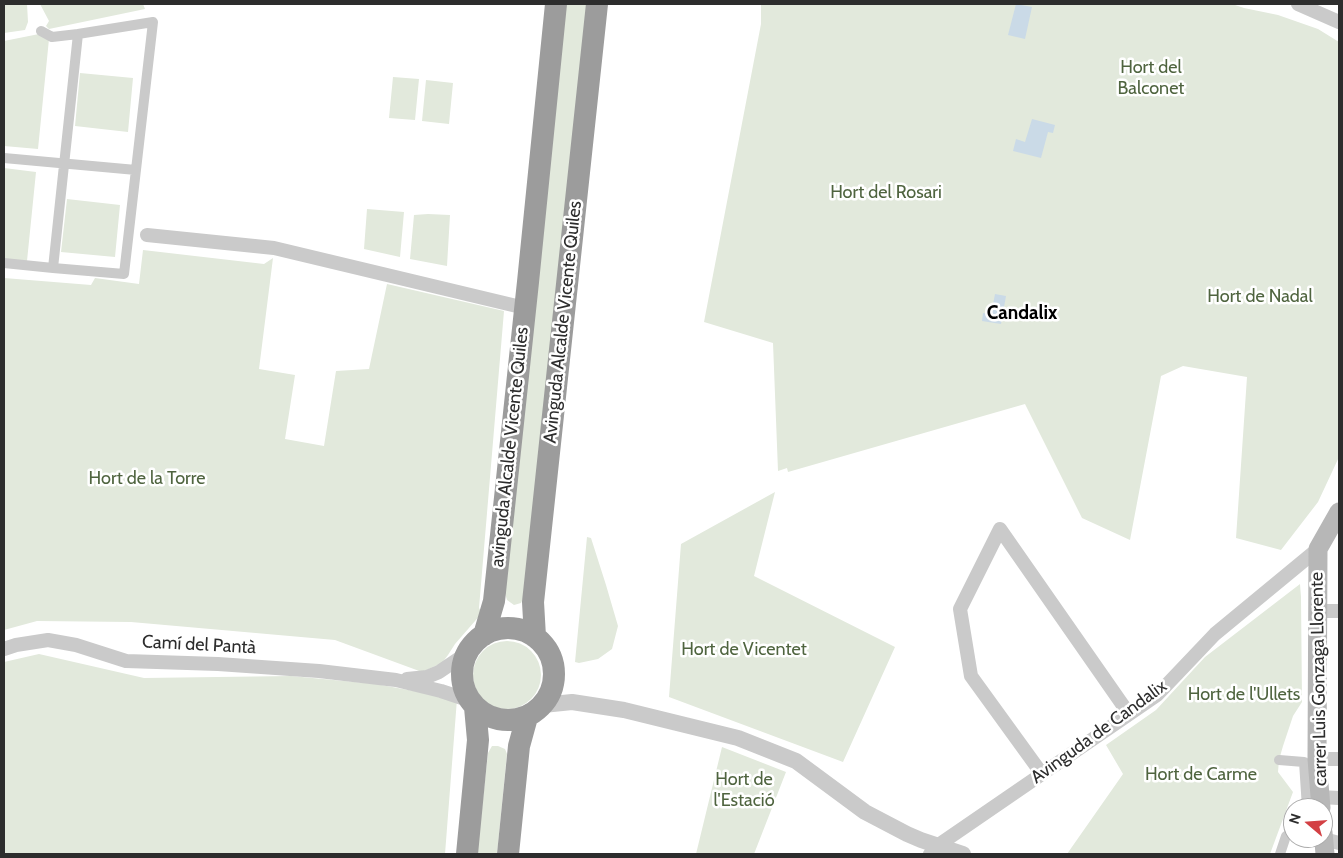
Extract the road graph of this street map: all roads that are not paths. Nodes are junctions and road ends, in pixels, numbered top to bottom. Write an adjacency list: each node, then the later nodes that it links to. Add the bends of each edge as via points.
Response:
1 (556, 4): 13 (highway, avinguda Alcalde Vicente Quiles)
2 (1298, 4): 4 (street)
3 (597, 5): 19 (highway, Avinguda Alcalde Vicente Quiles, via 533,602)
4 (1339, 22)
5 (41, 31): 6 (street, via 52,37)
6 (78, 34): 8 (street); 9 (street, via 153,22)
7 (4, 158): 8 (street)
8 (64, 163): 9 (street); 12 (street)
9 (136, 170): 12 (street, via 124,274)
10 (147, 235): 13 (street, via 274,248)
11 (4, 263): 12 (street)
12 (53, 268)
13 (525, 308): 18 (highway, avinguda Alcalde Vicente Quiles, via 495,591)
14 (1339, 512): 15 (main road, Avinguda de Candalix)
15 (1318, 550): 16 (main road, carrer Luis Gonzaga Llorente); 25 (street, Avinguda de Candalix, via 1215,634 1157,695)
16 (1317, 611): 17 (street); 28 (main road, carrer Luis Gonzaga Llorente)
17 (1339, 611)
18 (484, 635): 19 (highway, via 494,630 515,628); 21 (highway)
19 (535, 637): 24 (highway, via 551,656 554,678 548,697)
20 (4, 649): 22 (street, Camí del Pantà, via 48,640 126,661 319,671)
21 (467, 653): 22 (street, Camí del Pantà, via 427,677); 23 (highway, via 462,678)
22 (396, 680): 23 (street, Camí del Pantà, via 441,691)
23 (473, 704): 24 (highway, via 488,716 503,720 519,720); 32 (highway, via 478,740)
24 (535, 711): 31 (street, via 572,702 624,710 738,738 796,761 865,812); 33 (highway, via 519,746)
25 (1130, 714): 29 (street, Avinguda de Candalix); 29 (street, via 1000,529 960,609 971,676)
26 (1339, 758): 28 (street)
27 (1279, 760): 28 (street, via 1304,762)
28 (1314, 771): 30 (main road, carrer Luis Gonzaga Llorente)
29 (1042, 774): 31 (street, Avinguda de Candalix)
30 (1316, 798)
31 (934, 850): 34 (street)
32 (467, 854)
33 (508, 854)
34 (964, 854)

